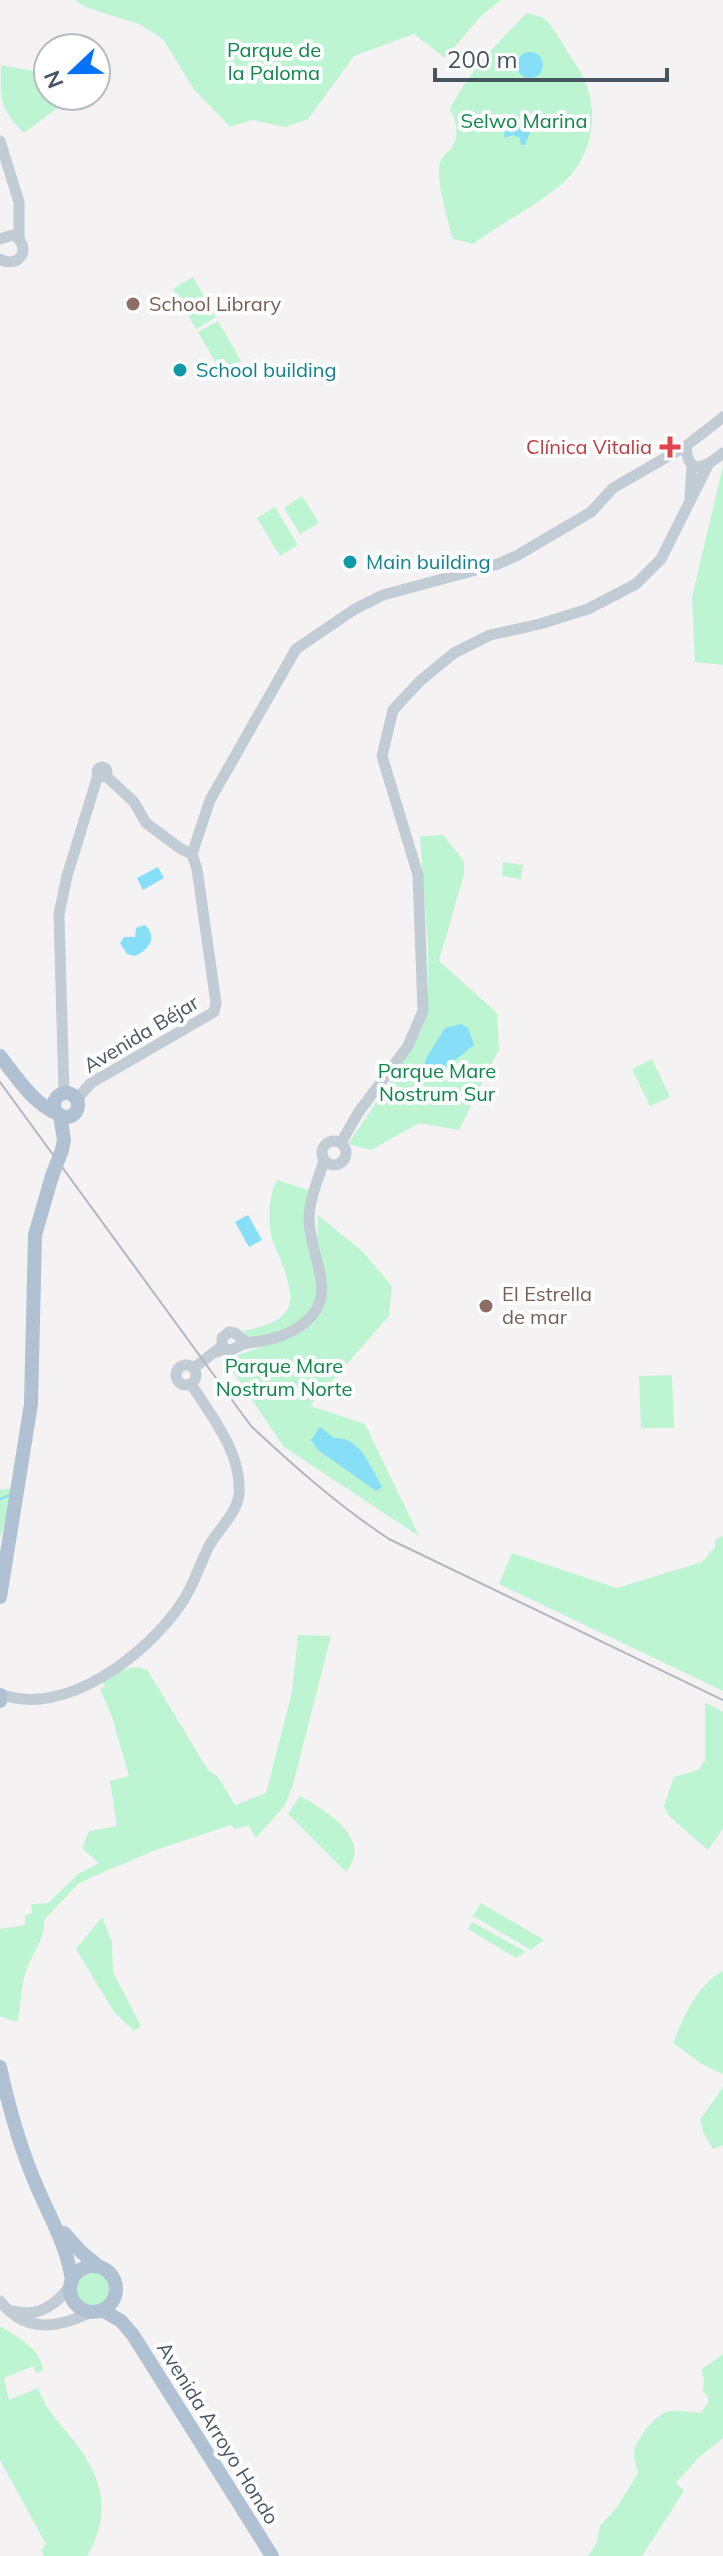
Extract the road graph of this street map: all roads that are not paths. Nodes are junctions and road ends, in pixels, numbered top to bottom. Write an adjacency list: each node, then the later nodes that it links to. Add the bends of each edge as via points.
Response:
1 (0, 141): 2 (street, via 19,202 19,223)
2 (9, 237): 3 (street, via 24,248 20,258 10,263)
3 (0, 259)
4 (723, 417): 6 (street)
5 (723, 453): 7 (street)
6 (688, 457): 7 (street); 8 (street); 9 (street, via 668,458 613,488 591,512 518,555 383,595 296,649 210,800)
7 (708, 465): 8 (street)
8 (690, 503): 12 (street, via 661,559 636,584 588,609 490,635 454,653 393,710 382,756 418,875 423,1011 408,1046)
9 (192, 854): 11 (street, Avenida Béjar, via 214,1012 91,1083); 11 (street, via 146,823 134,802 101,775 59,914)
10 (0, 1056): 11 (main road, via 49,1111)
11 (65, 1105): 16 (main road, bridge, via 63,1143 35,1235 31,1404)
12 (339, 1142): 13 (street, via 324,1146); 13 (street, via 346,1150 344,1161 334,1166)
13 (324, 1161): 14 (street, via 309,1222 323,1286 318,1307 306,1323 269,1341 242,1342 226,1333 221,1348)
14 (194, 1368): 15 (street); 15 (street, via 181,1366 175,1375 181,1384)
15 (191, 1384): 18 (street, via 229,1444 239,1493 232,1513 183,1601 140,1652 74,1690 41,1700)
16 (0, 1597)
17 (0, 1694): 18 (street); 19 (main road)
18 (18, 1699): 19 (street)
19 (0, 1703)
20 (0, 2067): 21 (main road, via 19,2141)
21 (54, 2219): 22 (main road); 23 (main road)
22 (98, 2266): 23 (main road, via 80,2269); 24 (main road, via 114,2278)
23 (71, 2283): 25 (street, via 53,2305 31,2314 11,2310); 26 (main road, via 75,2303)
24 (116, 2296): 26 (main road); 27 (main road, Avenida Arroyo Hondo)
25 (0, 2301): 26 (street, via 18,2318 48,2325)
26 (97, 2311): 27 (main road, Avenida Arroyo Hondo, via 117,2318)
27 (130, 2332): 28 (main road, Avenida Arroyo Hondo)
28 (272, 2556)

